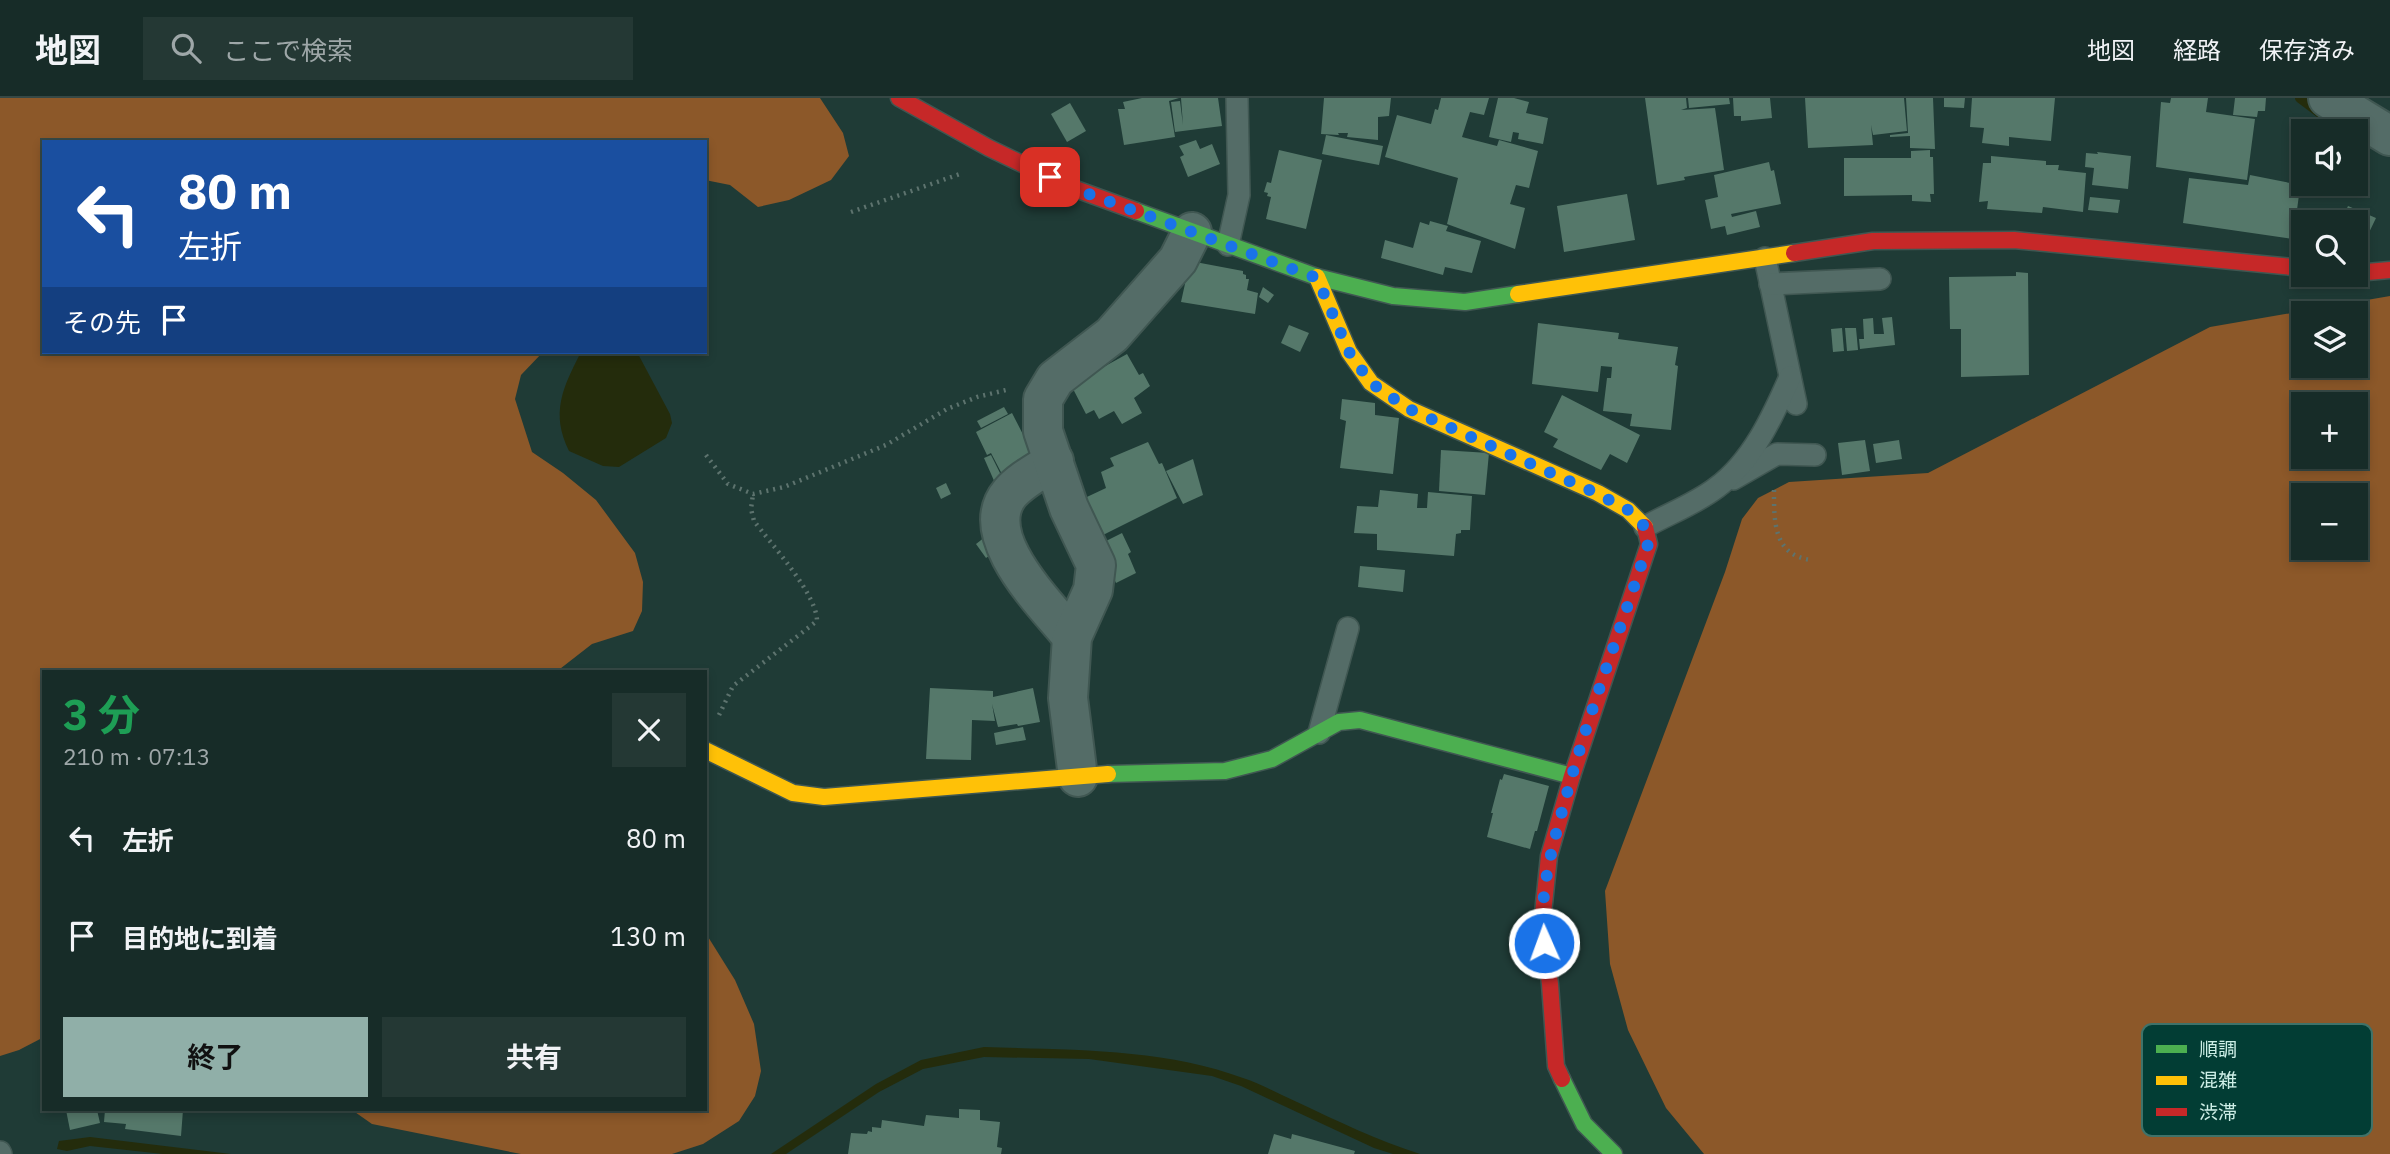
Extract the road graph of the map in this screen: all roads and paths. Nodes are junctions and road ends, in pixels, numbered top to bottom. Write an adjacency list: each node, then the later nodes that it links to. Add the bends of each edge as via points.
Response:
1 (899, 98): 5 (street)
2 (1237, 98): 8 (lane, via 1239,195)
3 (2328, 98): 4 (street)
4 (2390, 136)
5 (1009, 158): 6 (path); 7 (street, via 1070,187)
6 (851, 212)
7 (1192, 232): 8 (street); 17 (street, via 1178,260 1112,335)
8 (1228, 244): 13 (street)
9 (1765, 258): 10 (street, via 1873,241 2014,240); 13 (street, via 1465,302 1393,296); 15 (lane)
10 (2291, 267)
11 (2390, 270): 12 (street)
12 (2368, 272)
13 (1317, 278): 24 (street, via 1349,352 1371,383 1409,409 1598,494 1628,510)
14 (1880, 279): 15 (lane)
15 (1770, 284): 16 (lane)
16 (1790, 377): 18 (lane); 19 (lane, via 1773,417)
17 (1055, 379): 22 (street, via 1043,399 1043,430); 23 (path, via 1047,377 977,397 887,445)
18 (1796, 404)
19 (1768, 452): 21 (lane); 24 (lane, via 1716,488); 25 (path, via 1775,468 1777,536 1789,552)
20 (706, 455): 23 (path, via 728,484)
21 (1815, 455)
22 (1054, 461): 27 (street, via 1069,508 1096,565 1093,590); 27 (street, via 1009,494 1000,525 1003,542 1020,572)
23 (752, 494): 29 (path, via 754,522 810,596 817,621 733,686)
24 (1645, 527): 30 (street, via 1648,544)
25 (1812, 560)
26 (1348, 628): 28 (lane)
27 (1072, 637): 31 (street, via 1068,698)
28 (1319, 733): 30 (street, via 1339,722 1360,720); 31 (street, via 1272,759 1225,771)
29 (708, 751): 31 (street, via 793,793 824,797)
30 (1572, 776): 32 (street, via 1549,856 1542,923 1556,1066 1584,1124)
31 (1078, 777)
32 (1614, 1154)

